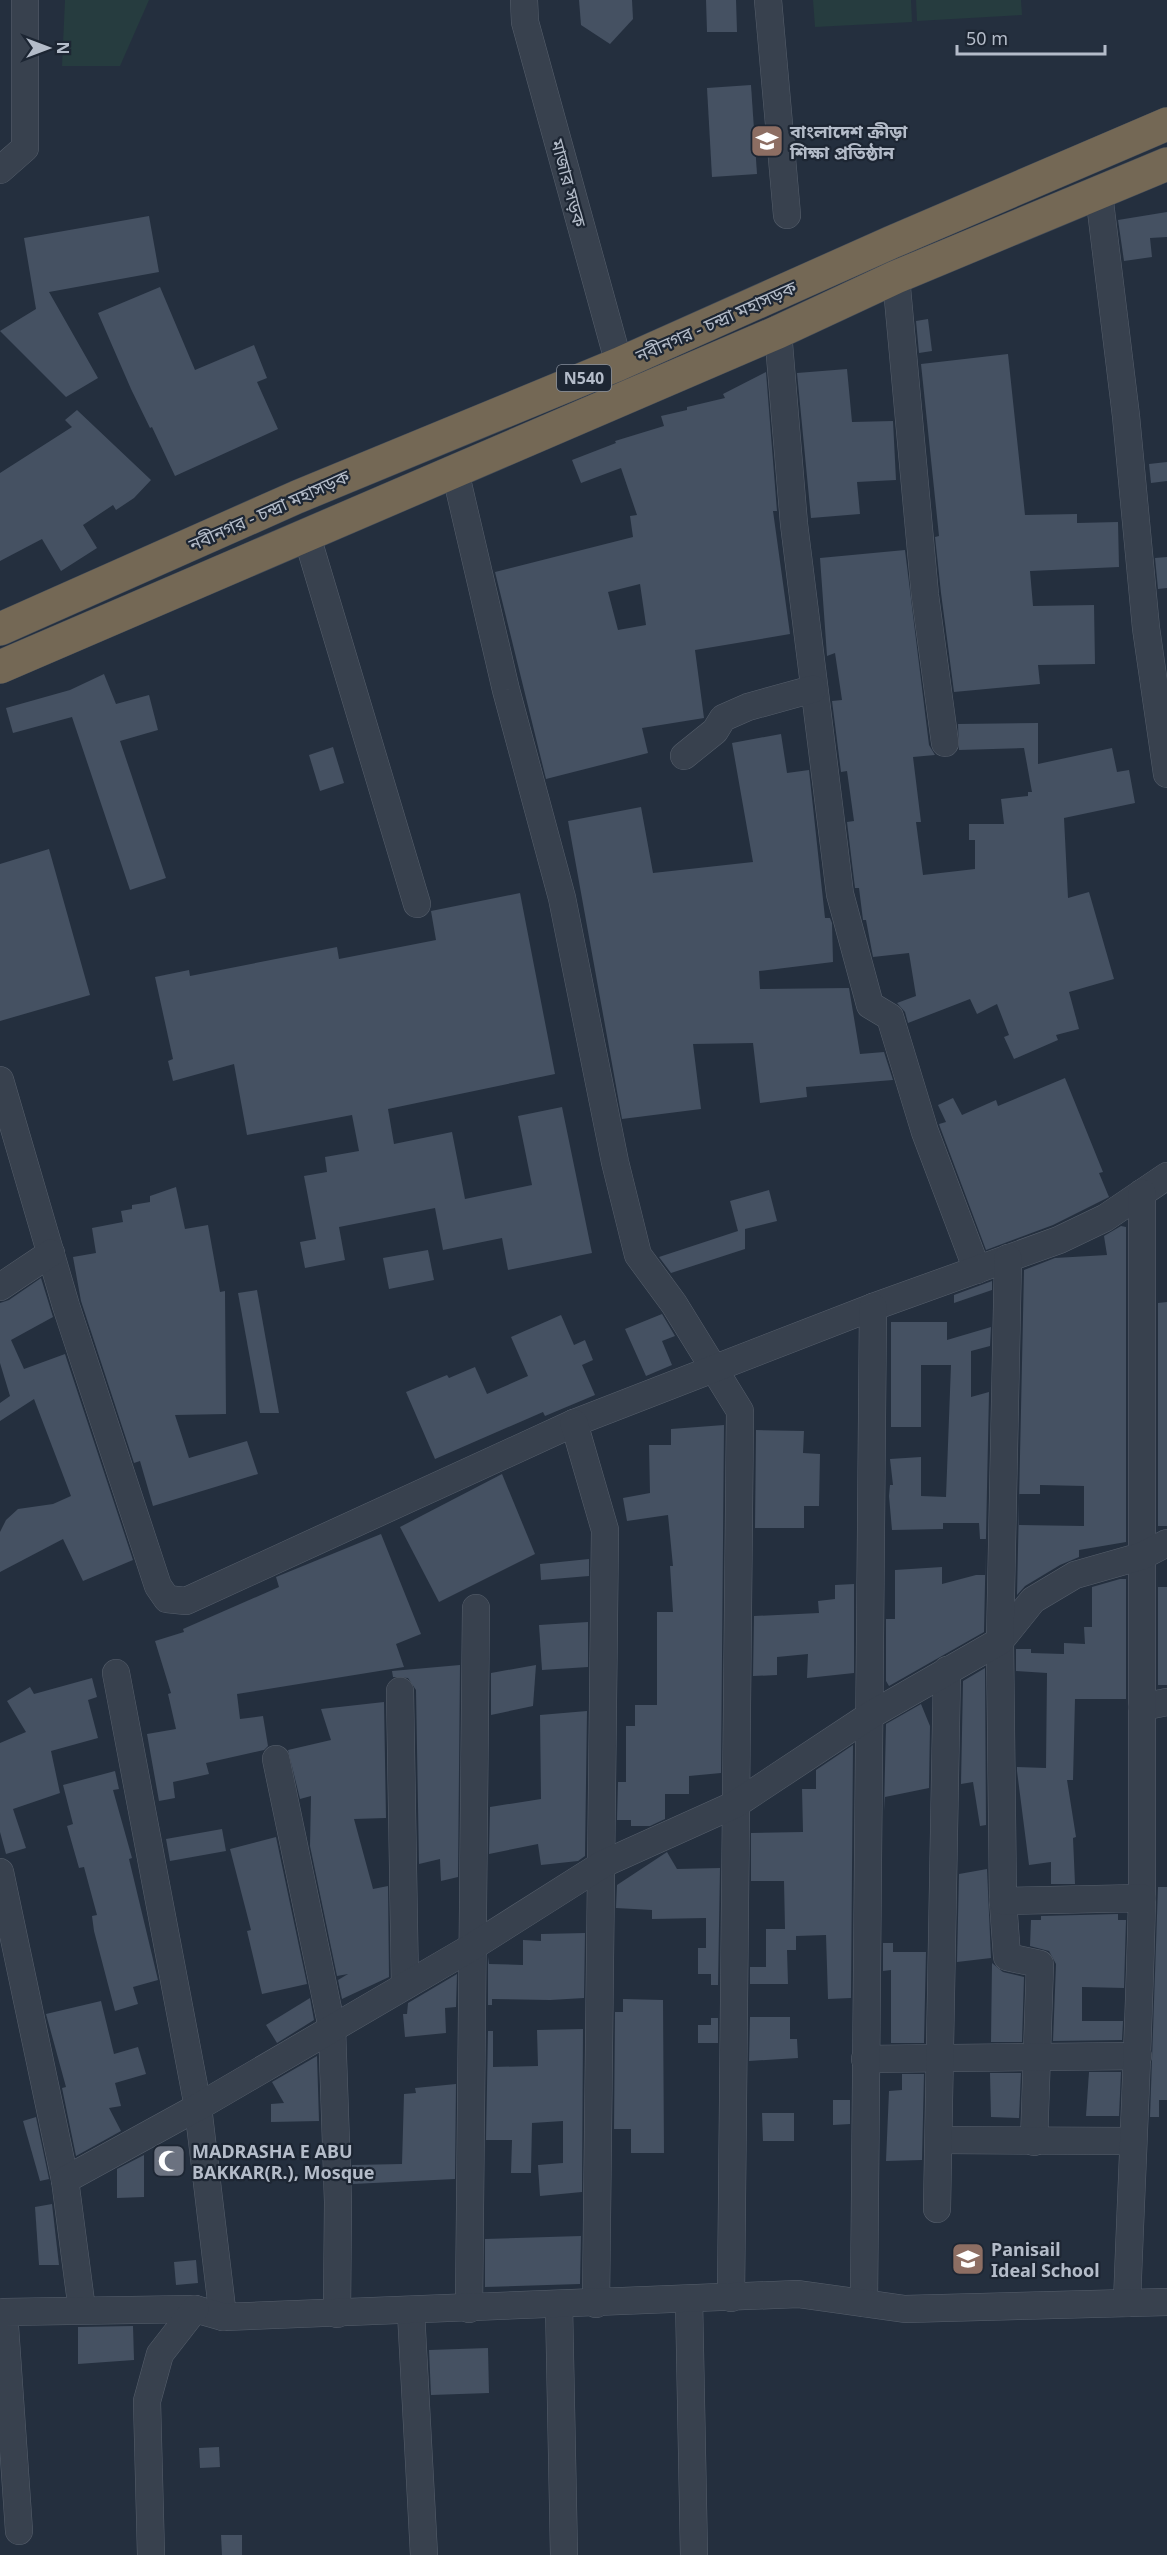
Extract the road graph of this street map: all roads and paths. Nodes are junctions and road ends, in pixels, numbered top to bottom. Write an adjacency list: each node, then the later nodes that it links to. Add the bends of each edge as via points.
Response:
1 (25, 0): 6 (street, via 26,148)
2 (524, 0): 11 (street, মাজার সড়ক, via 525,22)
3 (768, 0): 8 (street)
4 (1167, 124): 11 (highway, নবীনগর - চন্দ্রা মহাসড়ক / N540)
5 (1167, 164): 7 (highway, নবীনগর - চন্দ্রা মহাসড়ক / N540)
6 (0, 170)
7 (1099, 194): 9 (highway, নবীনগর - চন্দ্রা মহাসড়ক / N540); 19 (street, via 1146,628)
8 (787, 215)
9 (896, 277): 10 (highway, নবীনগর - চন্দ্রা মহাসড়ক / N540); 17 (street, via 925,595)
10 (778, 332): 12 (highway, নবীনগর - চন্দ্রা মহাসড়ক / N540); 16 (street)
11 (619, 364): 14 (highway, নবীনগর - চন্দ্রা মহাসড়ক / N540, via 308,492)
12 (455, 471): 13 (highway, নবীনগর - চন্দ্রা মহাসড়ক / N540); 29 (street, via 506,690 562,898 615,1162 638,1255 674,1304)
13 (306, 533): 15 (highway, নবীনগর - চন্দ্রা মহাসড়ক / N540); 20 (street)
14 (0, 629)
15 (0, 667)
16 (813, 689): 18 (street, via 723,718 716,731); 26 (street, via 840,894 870,1005 890,1017 925,1132)
17 (945, 743)
18 (684, 756)
19 (1167, 774)
20 (417, 904)
21 (0, 1080): 24 (street)
22 (1167, 1176): 23 (street)
23 (1142, 1193): 25 (street, via 1105,1218); 32 (street)
24 (51, 1253): 27 (street); 30 (street, via 158,1586 167,1599 186,1601)
25 (1008, 1258): 26 (street); 34 (street)
26 (977, 1270): 28 (street)
27 (0, 1287)
28 (873, 1307): 29 (street); 39 (street)
29 (712, 1368): 30 (street); 41 (street, via 740,1411)
30 (574, 1423): 42 (street, via 606,1530)
31 (1167, 1543): 32 (street)
32 (1142, 1556): 34 (street, via 1066,1580 1033,1600); 38 (street)
33 (476, 1608): 46 (street)
34 (1000, 1641): 35 (street); 45 (street)
35 (947, 1670): 39 (street); 51 (street)
36 (116, 1673): 53 (street)
37 (400, 1691): 47 (street)
38 (1154, 1705): 44 (street)
39 (869, 1716): 41 (street); 52 (street)
40 (276, 1759): 48 (street)
41 (736, 1804): 42 (street); 59 (street)
42 (603, 1864): 46 (street); 64 (street)
43 (0, 1872): 57 (street)
44 (1142, 1898): 45 (street); 49 (street)
45 (1003, 1901): 50 (street, via 1007,1957 1040,1964)
46 (472, 1947): 47 (street); 67 (street)
47 (405, 1985): 48 (street)
48 (332, 2028): 53 (street); 70 (street)
49 (1138, 2056): 50 (street); 55 (street)
50 (1038, 2057): 51 (street); 56 (street)
51 (940, 2058): 52 (street); 54 (street)
52 (865, 2059): 62 (street)
53 (198, 2108): 57 (street); 71 (street)
54 (939, 2140): 56 (street); 58 (street)
55 (1131, 2141): 56 (street); 63 (street)
56 (1034, 2142)
57 (65, 2180): 68 (street)
58 (937, 2209)
59 (731, 2298): 60 (street); 62 (street, via 798,2295)
60 (689, 2299): 64 (street); 76 (street)
61 (1167, 2302): 63 (street)
62 (864, 2303): 63 (street, via 905,2309)
63 (1127, 2303)
64 (596, 2304): 65 (street)
65 (559, 2305): 67 (street); 75 (street)
66 (195, 2309): 68 (street); 71 (street); 73 (street, via 160,2354 147,2401)
67 (469, 2309): 69 (street)
68 (82, 2310): 72 (street, via 4,2312)
69 (411, 2312): 70 (street); 74 (street)
70 (337, 2314): 71 (street)
71 (223, 2317)
72 (19, 2531)
73 (151, 2555)
74 (424, 2555)
75 (564, 2555)
76 (694, 2555)

